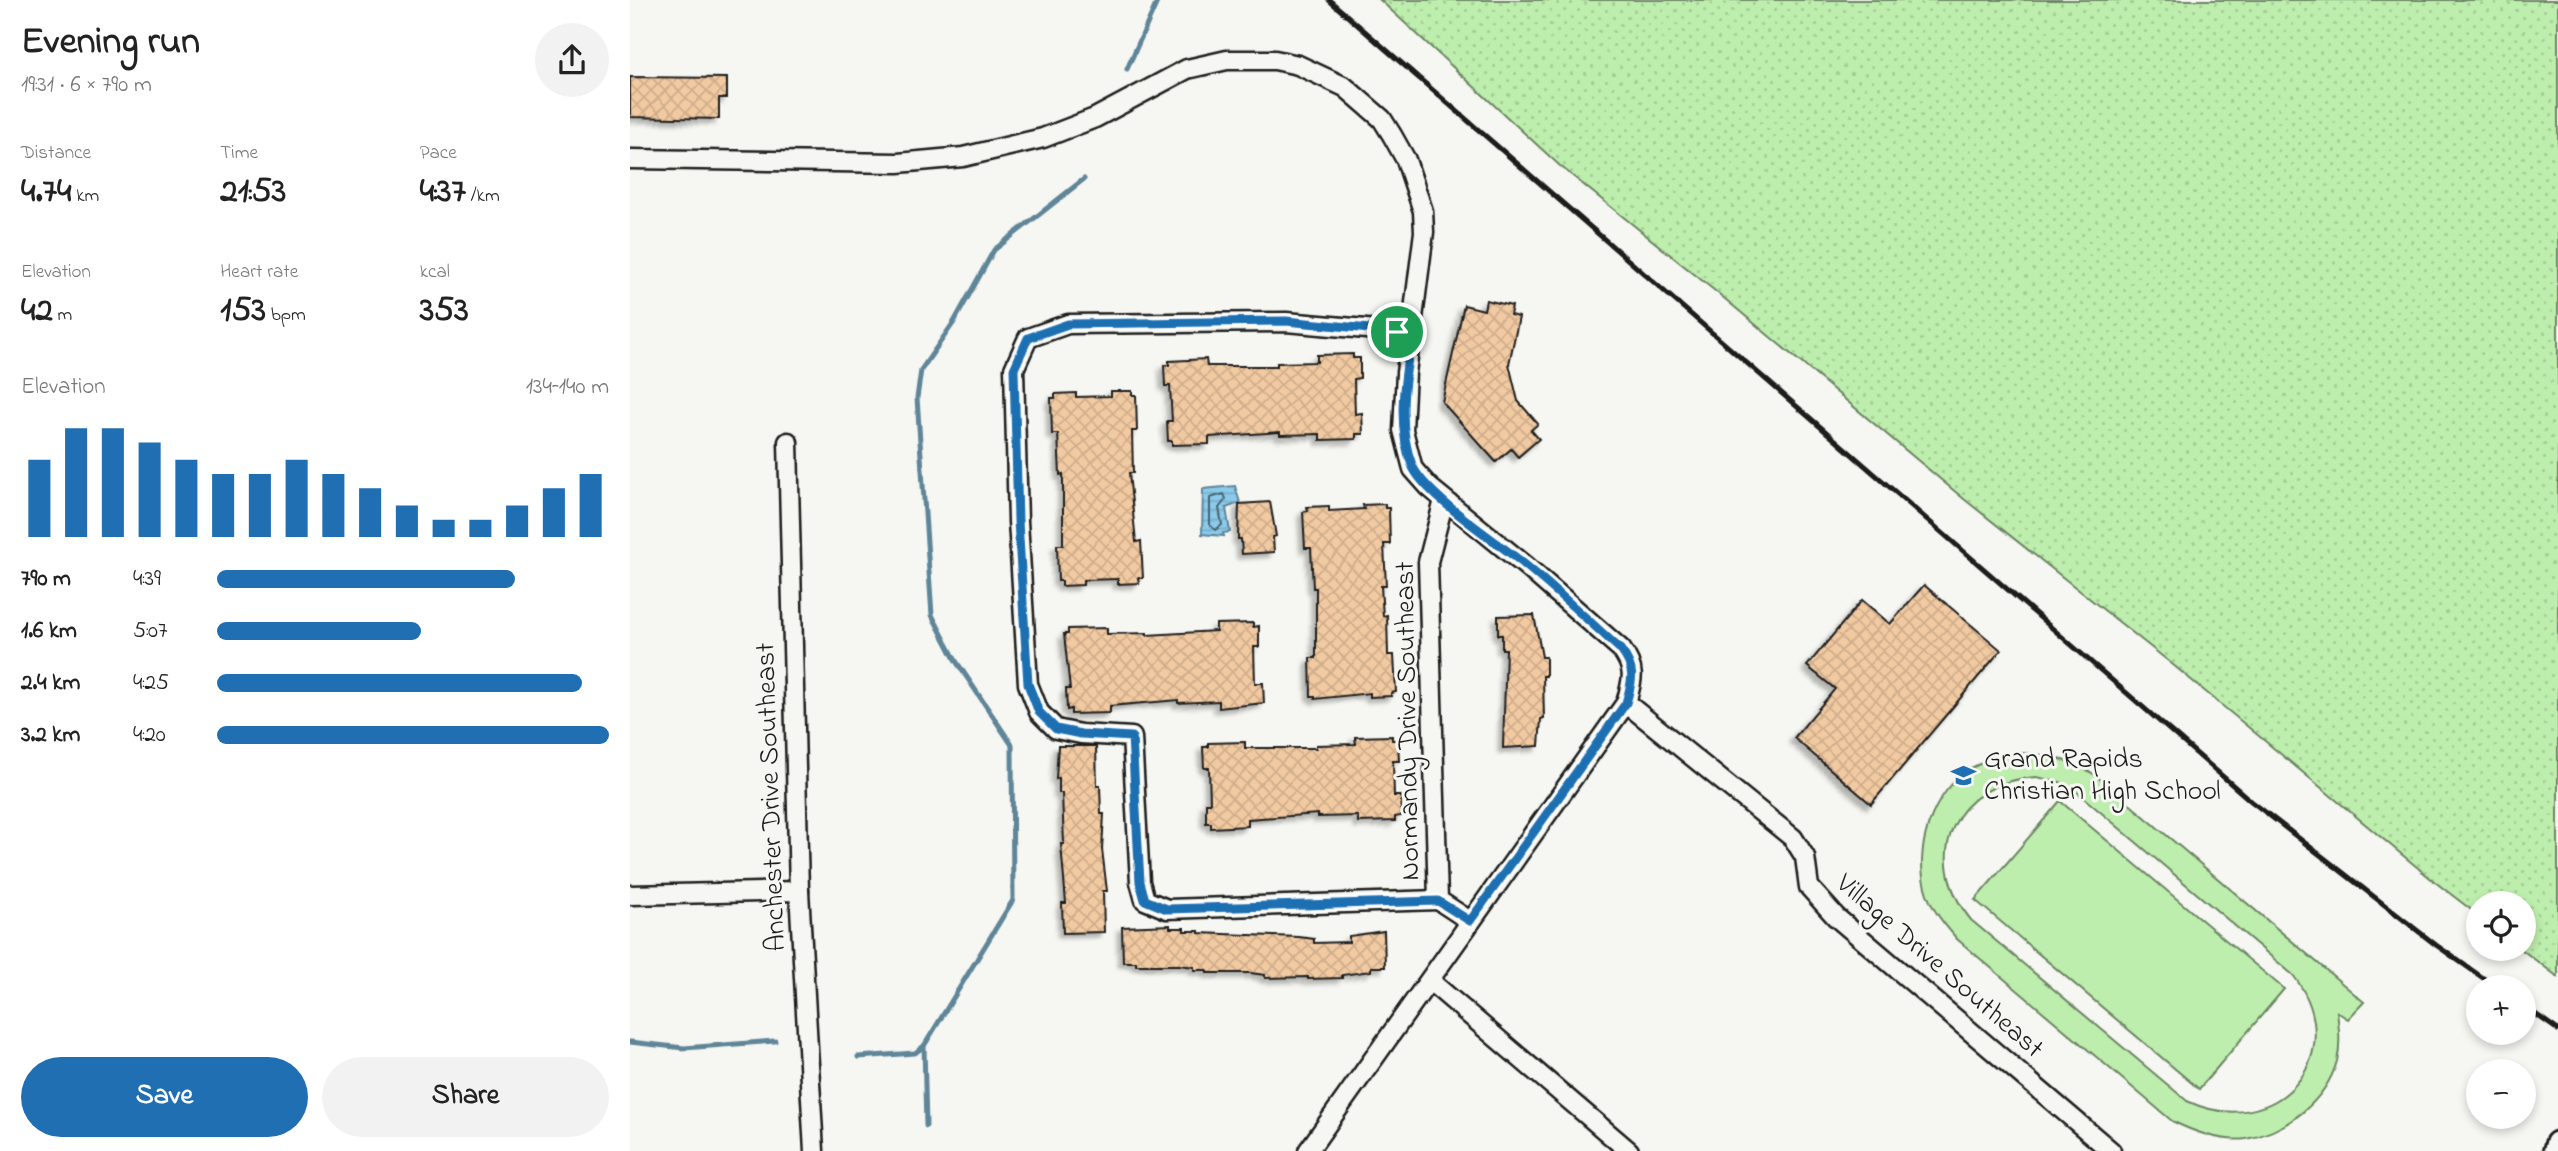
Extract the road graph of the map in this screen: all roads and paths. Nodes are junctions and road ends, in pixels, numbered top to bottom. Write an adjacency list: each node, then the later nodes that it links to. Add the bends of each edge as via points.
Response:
1 (630, 159): 2 (street, via 898,163 964,158 1043,138 1096,118 1147,88 1207,63 1275,60 1298,65 1345,86 1365,103 1382,119 1406,160 1418,191 1424,232)
2 (1412, 333): 4 (street, via 1404,430 1413,469); 8 (street, Normandy Drive Southeast, via 1286,321 1068,324 1028,338 1014,369 1018,521 1028,684 1039,712 1056,729 1132,737 1140,882 1145,900 1167,909)
3 (788, 442): 6 (street, Anchester Drive Southeast)
4 (1444, 500): 5 (street, via 1620,649 1631,663); 8 (street, Normandy Drive Southeast, via 1428,562)
5 (1626, 703): 9 (street); 15 (street, Village Drive Southeast, via 1793,838 1805,858 1809,887 1836,917)
6 (799, 891): 7 (street); 12 (street, Anchester Drive Southeast)
7 (630, 895)
8 (1438, 901): 9 (street, Normandy Drive Southeast)
9 (1470, 921): 10 (street)
10 (1430, 981): 13 (street); 14 (street)
11 (2558, 1144): 16 (main road)
12 (814, 1151)
13 (1308, 1151)
14 (1629, 1151)
15 (2111, 1151)
16 (2556, 1151)

